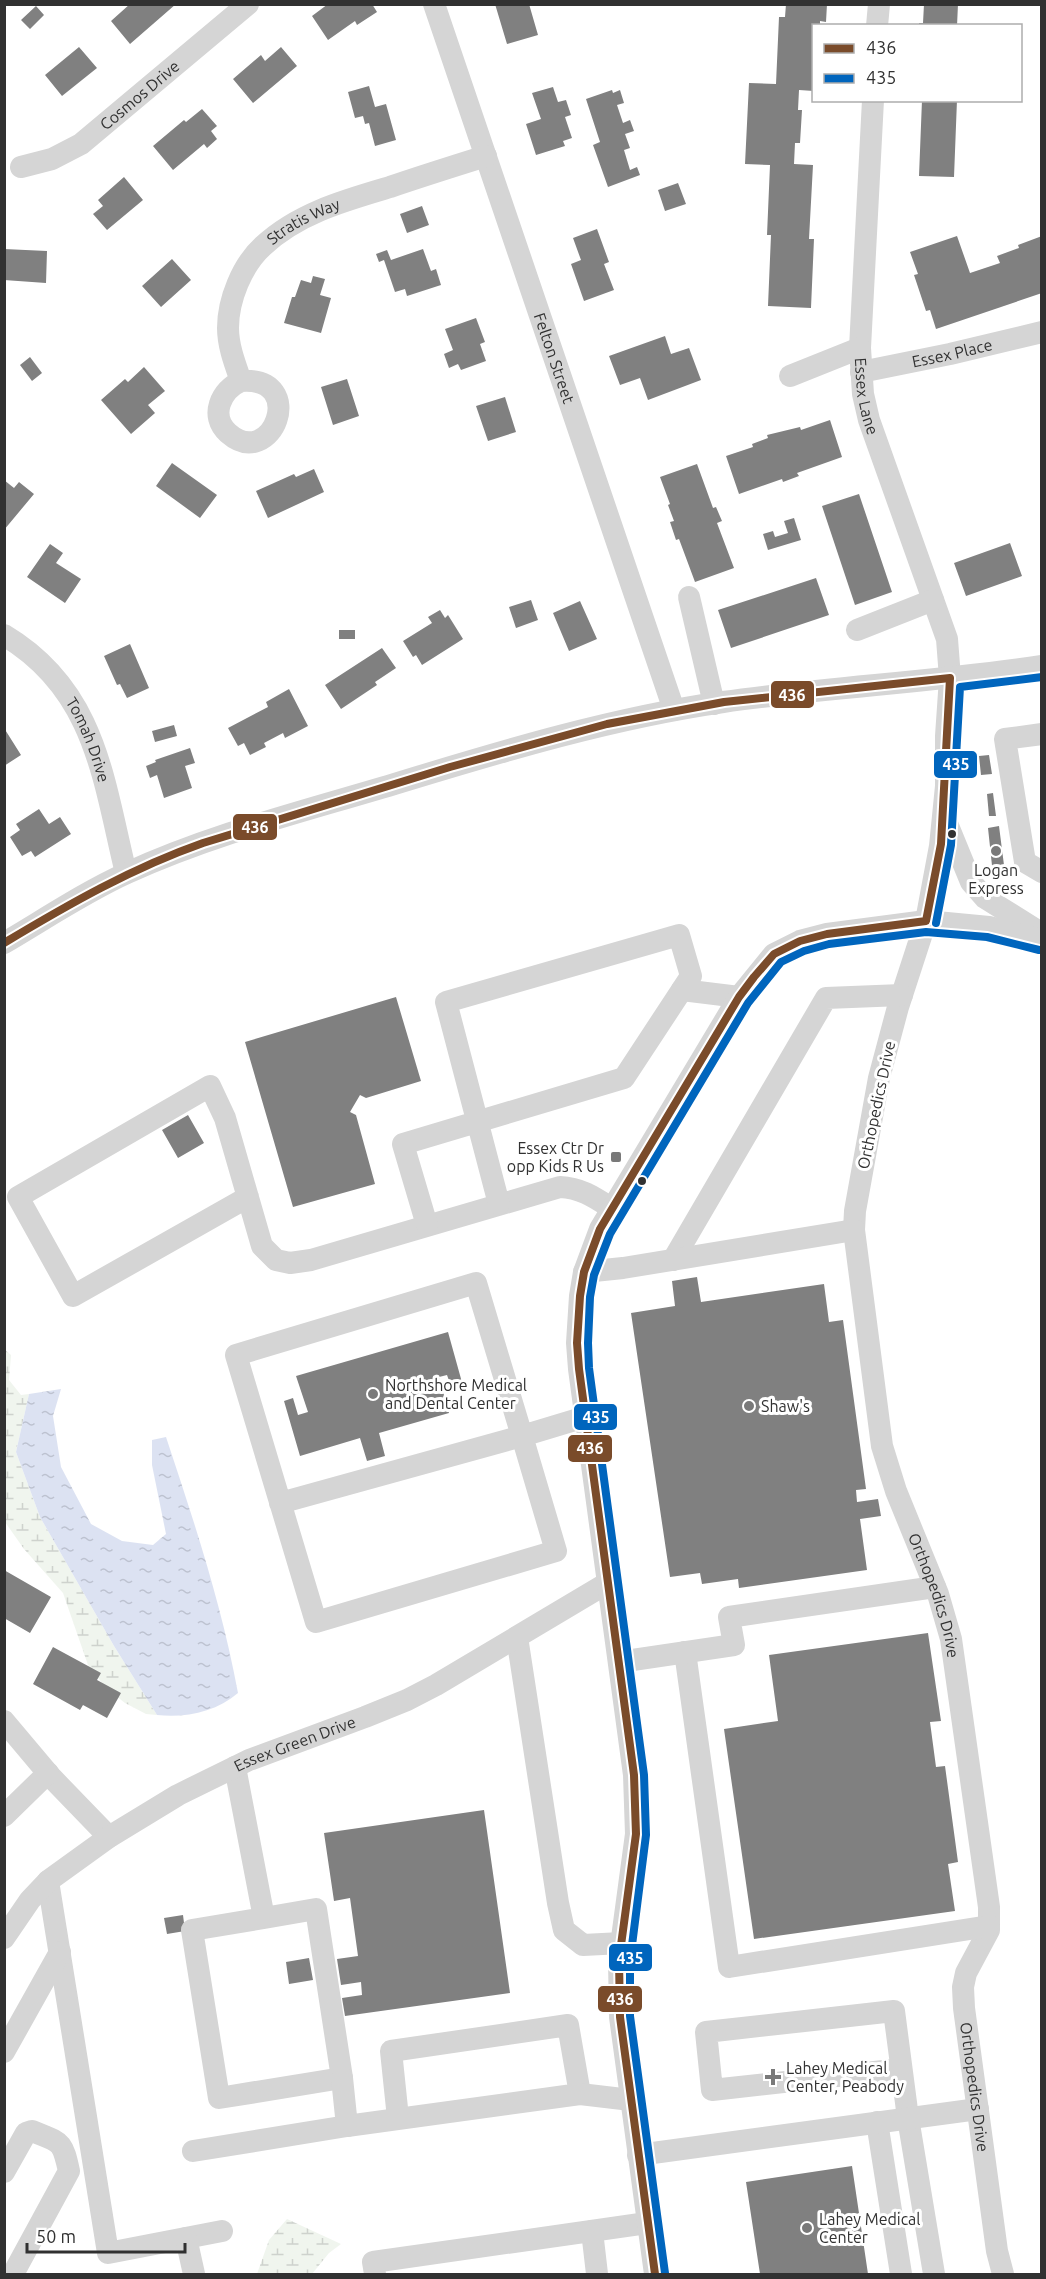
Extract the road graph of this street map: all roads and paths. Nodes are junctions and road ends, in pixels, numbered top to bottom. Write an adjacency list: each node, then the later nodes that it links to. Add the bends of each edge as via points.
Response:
1 (248, 4): 7 (street, Cosmos Drive, via 81,144 52,159)
2 (434, 4): 6 (street, Felton Street)
3 (879, 4): 4 (street)
4 (877, 24)
5 (873, 102): 9 (street, Essex Lane)
6 (486, 156): 12 (street, Stratis Way, via 330,206 263,246 243,272 231,307 228,327); 20 (street, Felton Street)
7 (21, 167)
8 (1041, 332): 10 (street, Essex Place)
9 (860, 348): 10 (street, Essex Lane); 11 (street)
10 (861, 372): 14 (street, Essex Lane, via 869,420)
11 (790, 376)
12 (241, 381)
13 (689, 597): 19 (street)
14 (933, 600): 15 (street); 18 (street, Essex Lane, via 947,639)
15 (857, 630)
16 (4, 635): 24 (street, Tomah Drive, via 38,658 55,676 88,729 101,765)
17 (1041, 666): 18 (street)
18 (950, 678): 19 (street); 22 (street, Essex Lane)
19 (714, 704): 20 (street)
20 (674, 710): 24 (street, via 450,767 203,843)
21 (1041, 734): 23 (street, via 1005,739 1025,862)
22 (943, 814): 25 (street, Orthopedics Drive); 26 (street, via 971,882 985,898)
23 (1041, 872)
24 (126, 873): 28 (street)
25 (926, 921): 27 (street, via 989,927); 30 (street, Orthopedics Drive); 31 (street, via 800,941 774,954)
26 (1041, 933)
27 (1041, 940)
28 (4, 943)
29 (682, 990): 31 (street); 32 (street, via 624,1078); 32 (street, via 691,976 679,935 446,1002)
30 (902, 995): 37 (street, Orthopedics Drive, via 879,1078); 38 (street, via 826,998)
31 (739, 997): 35 (street)
32 (477, 1122): 34 (street); 36 (street, via 403,1144)
33 (248, 1197): 33 (street, via 73,1296 18,1197 210,1086 225,1118); 36 (street, via 262,1246 276,1260 290,1263)
34 (499, 1204): 35 (street, via 560,1186 589,1194); 36 (street)
35 (611, 1208): 39 (street)
36 (427, 1225)
37 (855, 1230): 38 (street); 44 (street, Orthopedics Drive, via 882,1446 896,1491)
38 (673, 1260): 39 (street)
39 (584, 1272): 40 (street, via 577,1343)
40 (585, 1417): 41 (street); 43 (street)
41 (522, 1436): 42 (street); 42 (street, via 556,1551 316,1622); 42 (street, via 476,1283 236,1354)
42 (280, 1503)
43 (609, 1582): 45 (street, Essex Green Drive); 47 (street)
44 (936, 1587): 46 (street, via 729,1617 734,1646); 55 (street, Orthopedics Drive, via 951,1639)
45 (517, 1637): 49 (street, Essex Green Drive, via 407,1700); 57 (street, via 564,1930 583,1945)
46 (686, 1652): 47 (street); 55 (street, via 729,1967)
47 (619, 1662): 57 (street, via 636,1807)
48 (4, 1721): 50 (street)
49 (235, 1767): 52 (street, Essex Green Drive, via 178,1795); 54 (street)
50 (48, 1773): 51 (street); 52 (street)
51 (4, 1816)
52 (109, 1837): 53 (street, Essex Green Drive)
53 (48, 1881): 56 (street, Essex Green Drive); 58 (street)
54 (264, 1918): 61 (street, via 316,1909); 61 (street, via 192,1930 219,2098)
55 (990, 1926): 64 (street, Orthopedics Drive, via 984,1944 966,1972 963,1987)
56 (4, 1938)
57 (622, 1943): 63 (street, via 620,2017)
58 (60, 1952): 59 (street); 75 (street, via 108,2253)
59 (4, 2052)
60 (901, 2069): 60 (street, via 712,2090 706,2032 894,2011); 66 (street)
61 (342, 2078): 68 (street)
62 (580, 2094): 63 (street); 65 (street); 65 (street, via 568,2025 391,2051)
63 (631, 2100): 70 (street)
64 (978, 2109): 66 (street); 83 (street, Orthopedics Drive)
65 (398, 2118): 68 (street)
66 (908, 2118): 67 (street); 82 (street)
67 (877, 2122): 70 (street); 81 (street)
68 (347, 2126): 69 (street)
69 (193, 2151)
70 (638, 2155): 72 (street)
71 (4, 2172): 76 (street, via 26,2133 32,2131 61,2143 69,2171)
72 (647, 2223): 74 (street); 80 (street)
73 (222, 2231): 75 (street)
74 (592, 2231): 78 (street, via 373,2262); 79 (street)
75 (186, 2238): 77 (street)
76 (13, 2274)
77 (194, 2274)
78 (375, 2274)
79 (597, 2274)
80 (655, 2274)
81 (901, 2274)
82 (934, 2274)
83 (1003, 2274)

